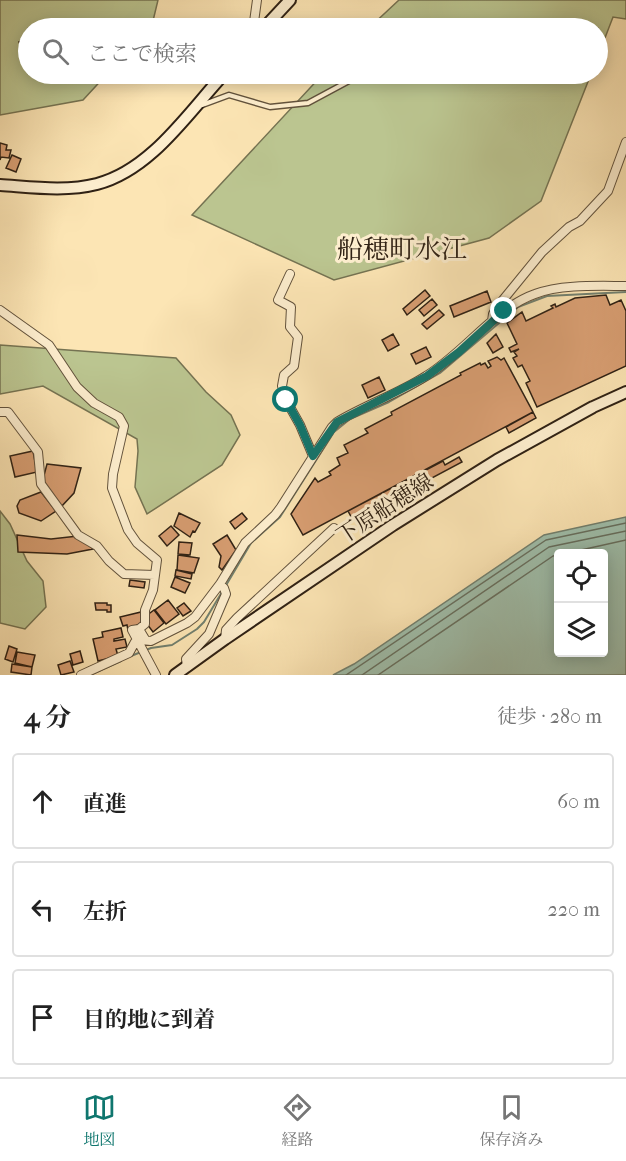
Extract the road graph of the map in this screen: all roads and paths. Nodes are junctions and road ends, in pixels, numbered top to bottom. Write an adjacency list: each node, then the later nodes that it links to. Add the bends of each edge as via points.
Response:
1 (257, 0): 3 (street)
2 (290, 0): 4 (main road)
3 (255, 18)
4 (273, 18)
5 (215, 84): 7 (main road)
6 (343, 84): 7 (lane, via 308,103 270,107 229,94)
7 (190, 111): 9 (main road, via 151,154 117,176 68,188)
8 (626, 142): 13 (street, via 608,191 580,221 542,252 498,306)
9 (0, 185)
10 (290, 274): 16 (street, via 278,300 291,307 290,327 298,337 294,366 284,375 282,386)
11 (626, 286): 13 (street, via 536,293)
12 (0, 310): 18 (street, via 49,345 77,387 94,403 119,417 124,426 112,488 128,530 157,560)
13 (492, 321): 16 (street, via 427,376 337,422)
14 (626, 392): 20 (main road, 下原船穂線, via 497,460)
15 (0, 412): 18 (street, via 8,412 38,452 41,484 78,535 97,546 124,574)
16 (313, 456): 19 (street, via 275,515 250,537)
17 (334, 528): 20 (street, via 237,618 226,630)
18 (155, 575): 21 (street, via 145,624 139,629)
19 (222, 586): 21 (street, via 187,623); 22 (street, via 226,594 209,634 186,658)
20 (225, 639): 22 (main road, 下原船穂線)
21 (141, 645): 23 (street); 24 (street)
22 (187, 667): 25 (main road, 下原船穂線)
23 (81, 675)
24 (156, 675)
25 (176, 675)

